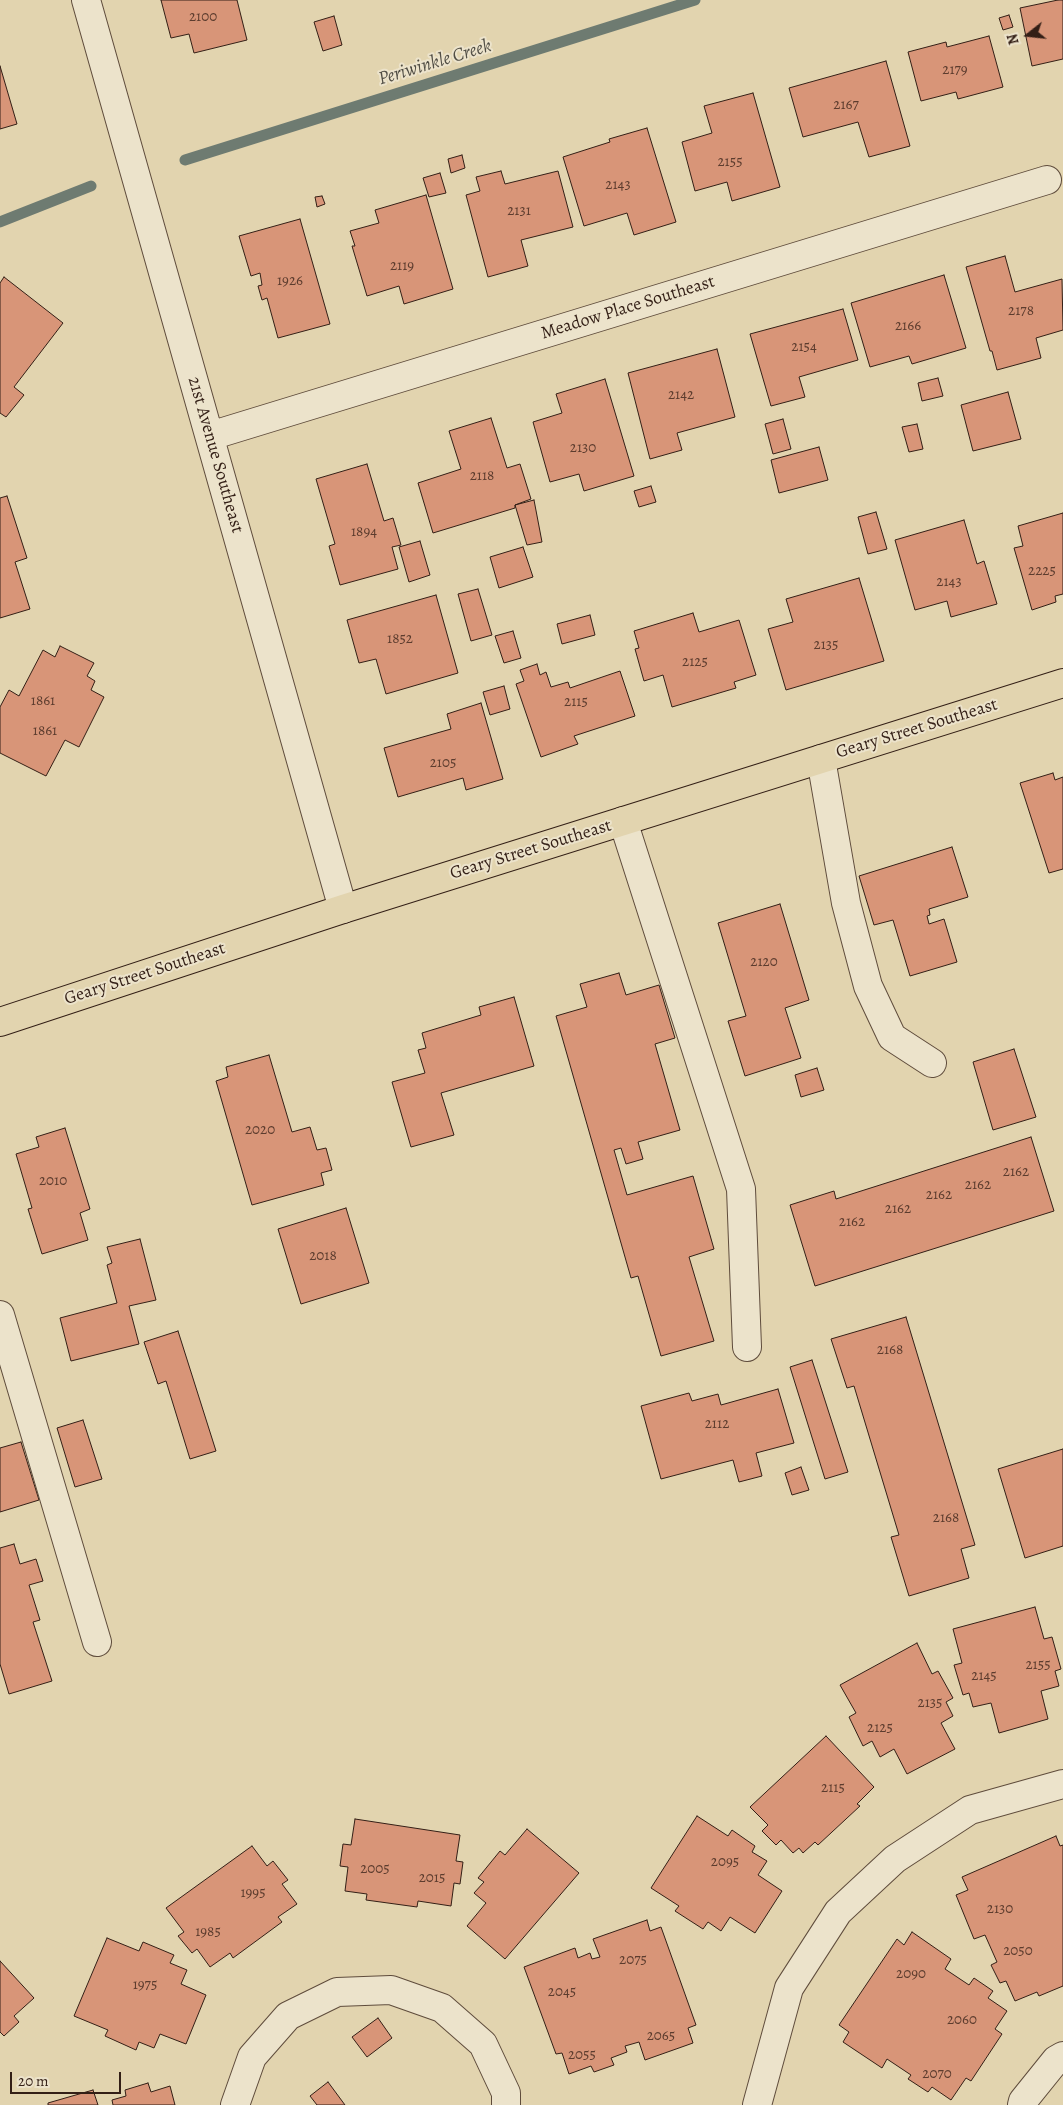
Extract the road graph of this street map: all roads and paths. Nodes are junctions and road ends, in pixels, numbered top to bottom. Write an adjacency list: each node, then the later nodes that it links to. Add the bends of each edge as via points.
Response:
1 (86, 0): 3 (street, 21st Avenue Southeast)
2 (1047, 180): 3 (street, Meadow Place Southeast)
3 (210, 436): 7 (street, 21st Avenue Southeast)
4 (1063, 683): 5 (main road, Geary Street Southeast)
5 (821, 758): 6 (main road, Geary Street Southeast); 9 (street, via 846,903 868,986 892,1037)
6 (623, 821): 7 (main road, Geary Street Southeast); 11 (street, via 741,1190)
7 (343, 909): 8 (main road, Geary Street Southeast)
8 (0, 1022)
9 (932, 1063)
10 (0, 1315): 12 (street)
11 (747, 1347)
12 (97, 1642)
13 (1063, 1784): 17 (street, via 970,1810 895,1859 838,1912 789,1988)
14 (1063, 2056): 18 (street, via 1056,2060)
15 (235, 2105): 16 (street, via 252,2056 288,2016 337,1992 392,1990 442,2008 482,2044 506,2093)
16 (506, 2105)
17 (757, 2105)
18 (1022, 2105)

